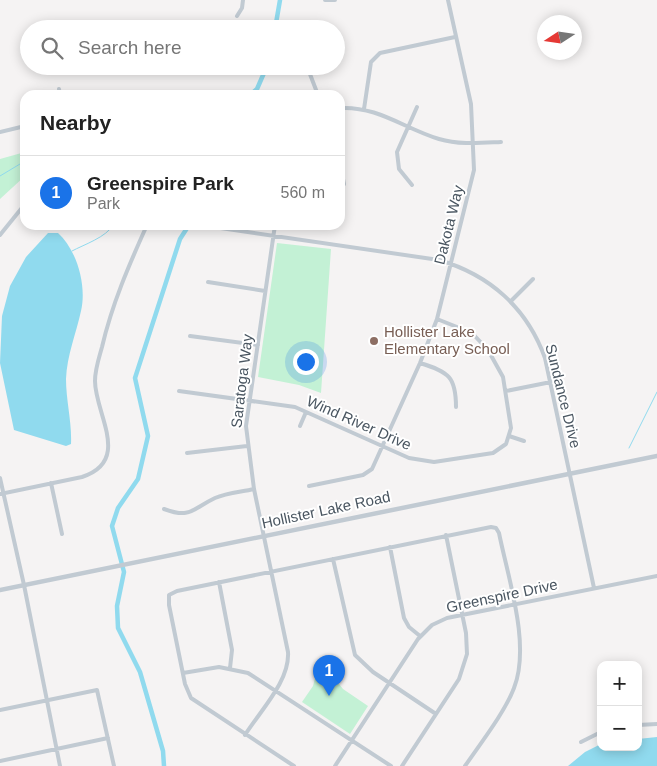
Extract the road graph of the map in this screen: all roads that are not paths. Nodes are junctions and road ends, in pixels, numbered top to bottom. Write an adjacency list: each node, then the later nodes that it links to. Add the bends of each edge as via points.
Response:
1 (243, 0): 5 (street)
2 (325, 0): 3 (street)
3 (335, 0)
4 (448, 0): 6 (street, Dakota Way)
5 (237, 16)
6 (456, 37): 11 (street, via 380,54 371,62); 16 (street, Dakota Way, via 471,104)
7 (310, 75): 8 (street)
8 (316, 90)
9 (417, 107): 13 (street)
10 (345, 108): 11 (street)
11 (364, 109): 13 (street)
12 (20, 127): 14 (street)
13 (408, 127): 16 (street, via 440,139); 17 (street, via 397,152 399,169)
14 (0, 132)
15 (501, 142): 16 (street)
16 (474, 143): 24 (street, Dakota Way, via 474,170)
17 (412, 185)
18 (20, 210): 22 (street)
19 (145, 230): 48 (street, via 110,311 96,372 96,390 108,438 106,455 97,470 90,474)
20 (234, 230): 23 (street, Sundance Drive)
21 (275, 230): 23 (street, Saratoga Way)
22 (0, 235)
23 (274, 236): 24 (street, Sundance Drive); 27 (street, Saratoga Way)
24 (451, 264): 28 (street, Sundance Drive, via 482,278); 29 (street, Dakota Way)
25 (533, 279): 28 (street)
26 (208, 282): 27 (street)
27 (265, 291): 31 (street, Saratoga Way)
28 (511, 300): 33 (street, Sundance Drive, via 536,335 546,358)
29 (437, 319): 32 (street, Dakota Way); 35 (street, via 472,333 488,350 503,377)
30 (190, 336): 31 (street)
31 (258, 345): 36 (street, Saratoga Way)
32 (420, 363): 37 (street, via 451,378 456,390); 43 (street, Dakota Way)
33 (551, 382): 35 (street); 46 (street, Sundance Drive)
34 (179, 391): 36 (street, Wind River Drive)
35 (506, 391): 40 (street, via 511,428)
36 (250, 400): 38 (street, Wind River Drive, via 295,407); 42 (street, Saratoga Way)
37 (456, 407)
38 (306, 412): 39 (street); 43 (street, Wind River Drive)
39 (300, 426)
40 (509, 436): 41 (street); 43 (street, Wind River Drive, via 506,444 493,453 434,462 409,458)
41 (524, 441)
42 (247, 446): 44 (street); 50 (street, Saratoga Way)
43 (383, 447): 49 (street, Dakota Way, via 372,469 363,475)
44 (187, 453)
45 (657, 456): 46 (street, Hollister Lake Road)
46 (570, 473): 55 (street, Hollister Lake Road); 62 (street, Sundance Drive)
47 (0, 478): 51 (street)
48 (52, 483): 51 (street); 53 (street)
49 (309, 486)
50 (254, 489): 52 (street, via 215,498 190,513 178,514); 55 (street, Saratoga Way)
51 (2, 493): 61 (street)
52 (164, 509)
53 (62, 534)
54 (446, 535): 56 (street); 64 (street, via 491,526 496,528); 65 (street)
55 (264, 536): 58 (street, Saratoga Way); 61 (street, Hollister Lake Road)
56 (390, 547): 57 (street); 66 (street, via 404,618)
57 (333, 559): 58 (street); 69 (street, via 355,655)
58 (271, 571): 60 (street); 70 (street, Saratoga Way, via 288,658 286,670)
59 (657, 576): 62 (street, Greenspire Drive)
60 (219, 582): 67 (street, via 232,650); 68 (street, via 170,595 169,605)
61 (24, 585): 63 (street, Hollister Lake Road); 71 (street)
62 (594, 588): 64 (street, Greenspire Drive)
63 (0, 590)
64 (514, 605): 65 (street, Greenspire Drive); 89 (street, via 521,655 514,690)
65 (462, 615): 66 (street, Greenspire Drive, via 441,620); 73 (street, via 468,645 465,664)
66 (420, 636): 69 (street, Greenspire Drive)
67 (230, 668): 68 (street, via 209,667); 70 (street, via 248,673)
68 (183, 672): 77 (street, via 187,692 195,703)
69 (388, 683): 73 (street); 79 (street, Greenspire Drive)
70 (275, 689): 77 (street, Saratoga Way); 79 (street)
71 (46, 700): 72 (street); 78 (street, via 97,690); 81 (street)
72 (0, 710)
73 (436, 714): 88 (street)
74 (657, 724): 75 (street)
75 (642, 725)
76 (597, 734): 80 (street)
77 (245, 735): 85 (street)
78 (108, 738): 81 (street); 84 (street)
79 (353, 740): 86 (street, Greenspire Drive); 87 (street)
80 (581, 742)
81 (56, 749): 82 (street); 83 (street)
82 (0, 761)
83 (60, 766)
84 (114, 766)
85 (294, 766)
86 (336, 766)
87 (391, 766)
88 (402, 766)
89 (465, 766)

